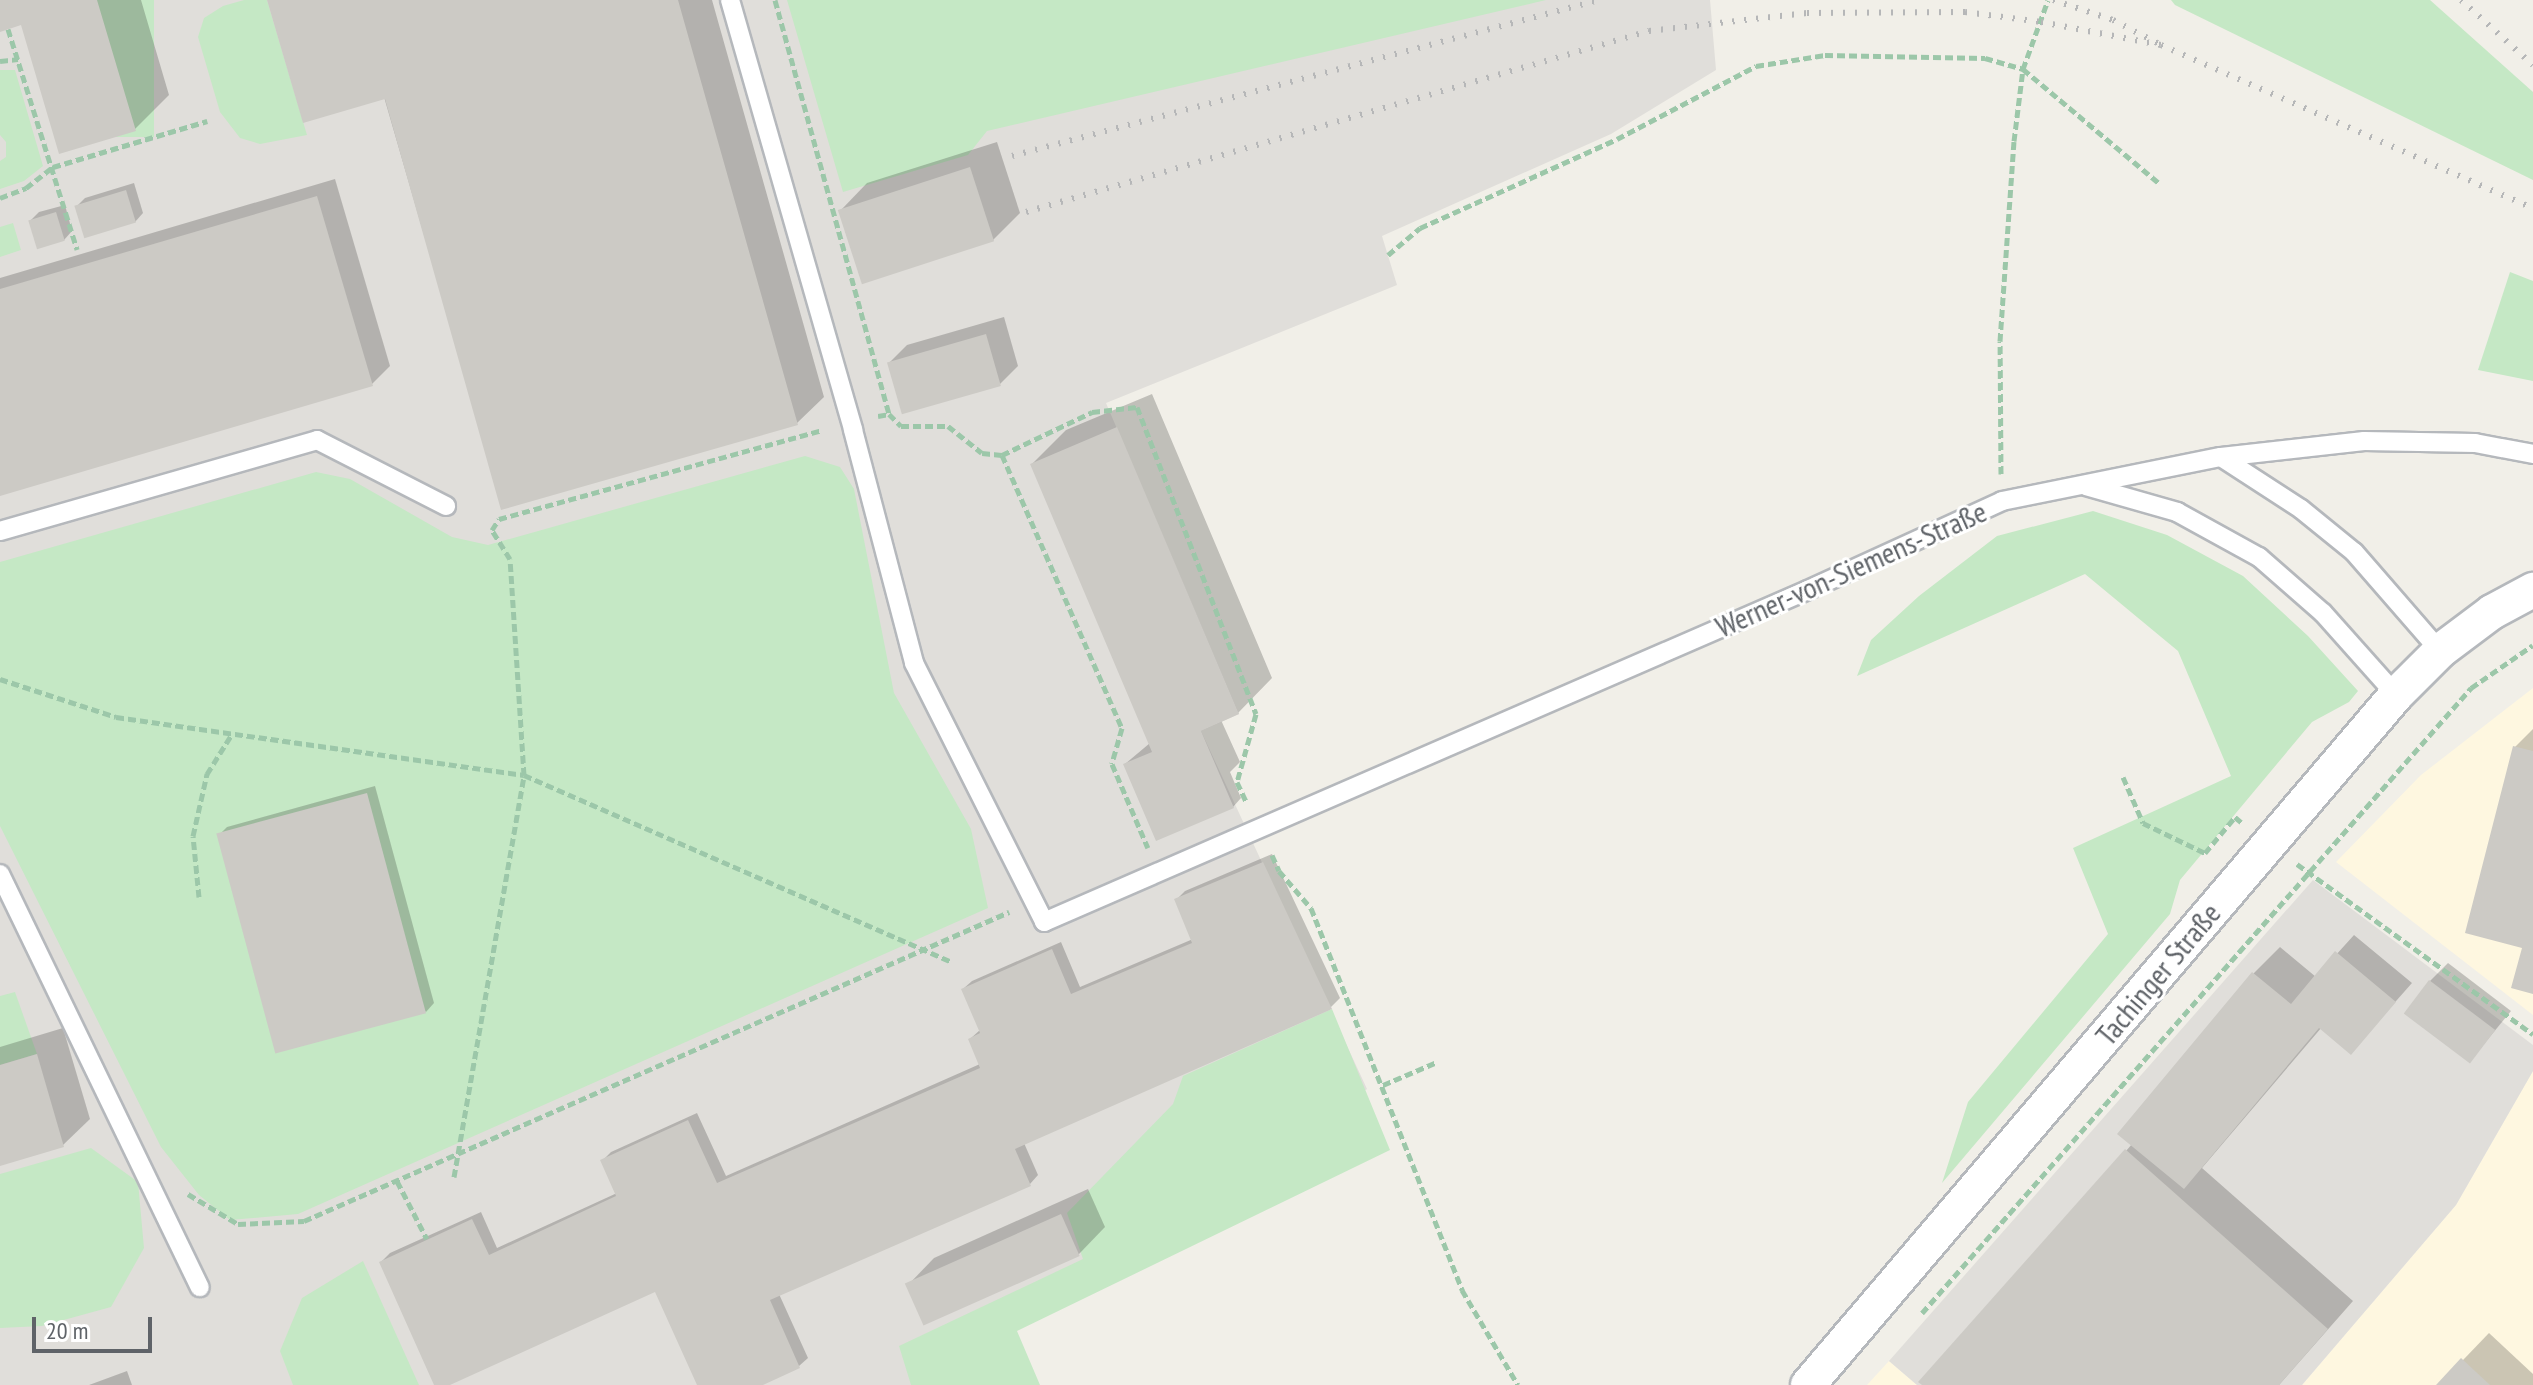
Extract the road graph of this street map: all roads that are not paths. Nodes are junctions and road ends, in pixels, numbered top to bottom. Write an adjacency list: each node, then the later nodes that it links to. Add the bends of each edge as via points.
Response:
1 (730, 0): 4 (lane, Werner-von-Siemens-Straße, via 914,663 1044,922 2002,501)
2 (2533, 454): 3 (lane, Werner-von-Siemens-Straße, via 2475,443 2364,441)
3 (2221, 457): 4 (lane, Werner-von-Siemens-Straße); 8 (lane, via 2301,509 2354,552)
4 (2080, 484): 9 (lane, via 2177,512 2259,557 2323,613)
5 (446, 506): 6 (lane, via 317,440)
6 (0, 531)
7 (2533, 590): 8 (street, Tachinger Straße, via 2492,612)
8 (2440, 651): 9 (street, Tachinger Straße)
9 (2396, 695): 12 (street, Tachinger Straße)
10 (0, 874): 11 (lane)
11 (200, 1287)
12 (1808, 1385)

